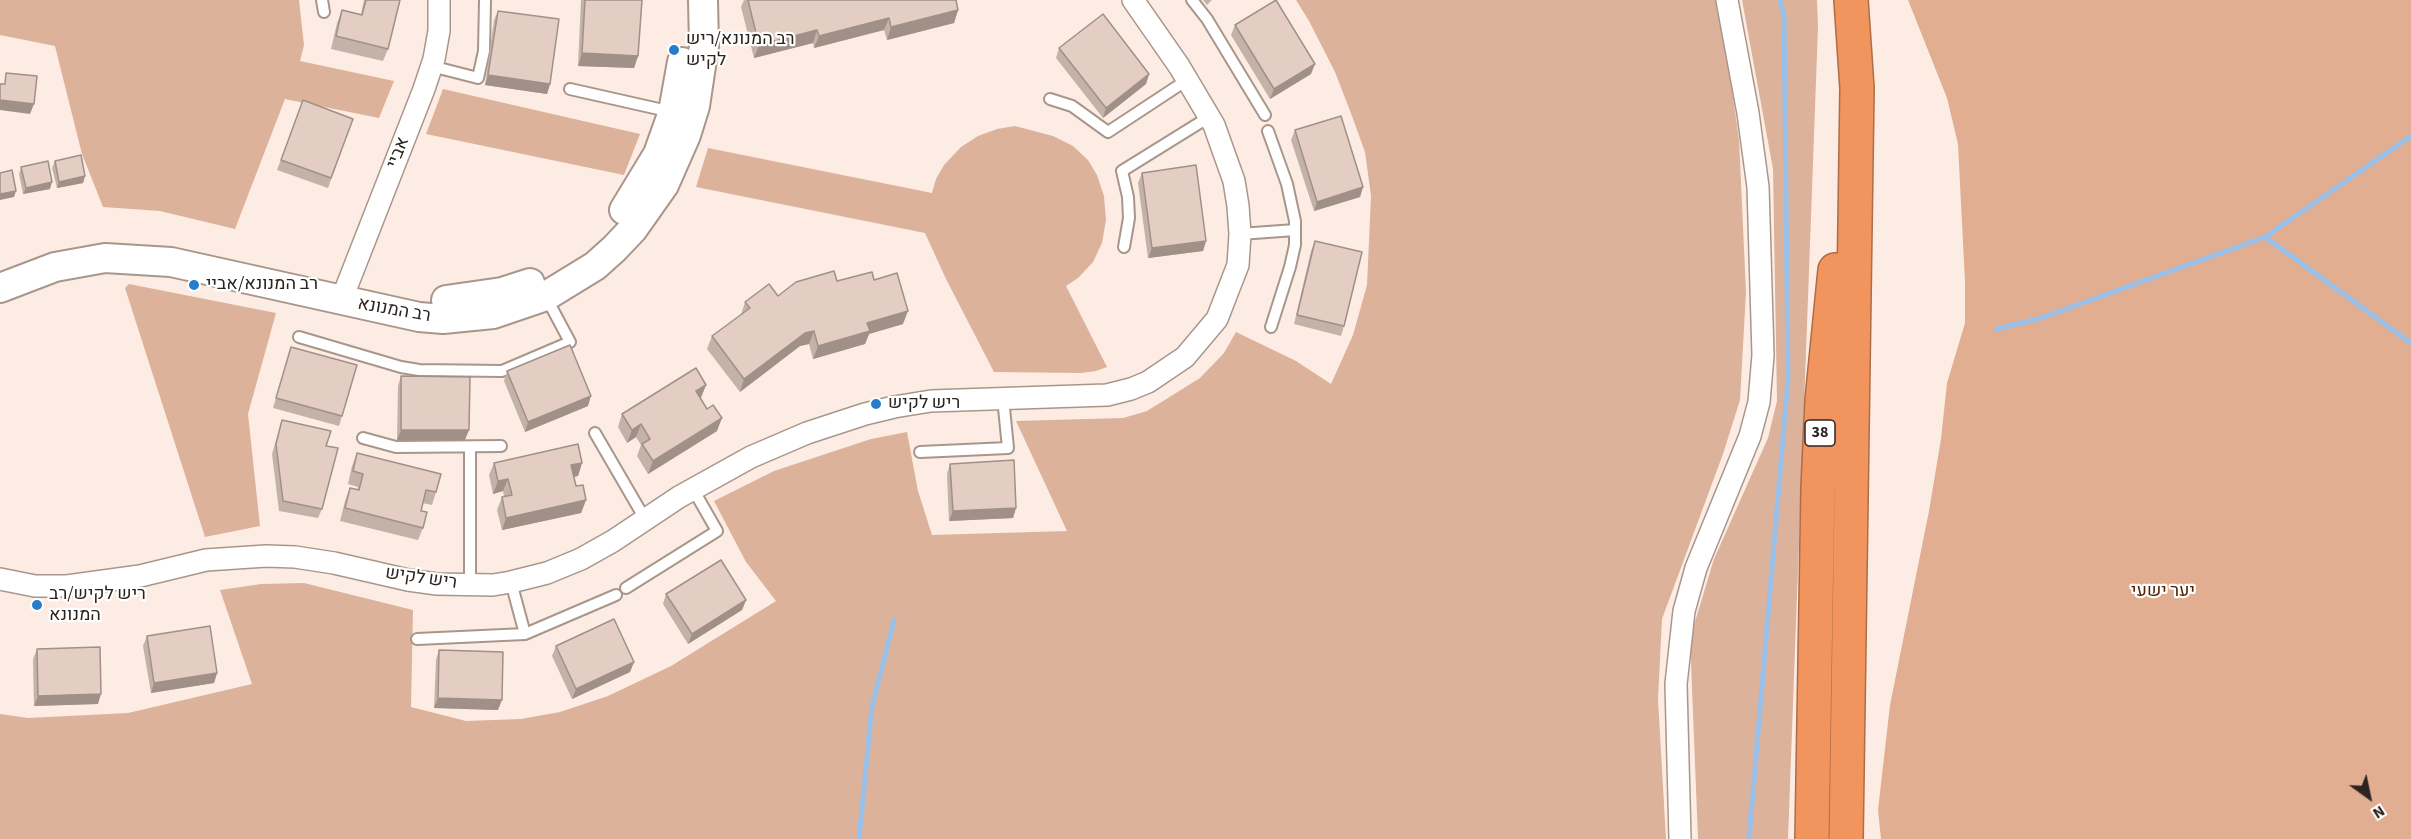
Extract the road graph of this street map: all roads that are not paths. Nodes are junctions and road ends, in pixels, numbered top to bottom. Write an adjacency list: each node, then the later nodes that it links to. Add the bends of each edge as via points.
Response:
1 (322, 0): 9 (lane)
2 (439, 0): 11 (street, אביי, via 439,31)
3 (485, 0): 11 (lane, via 484,51 478,78)
4 (685, 0): 15 (street, רב המנונא, via 682,69)
5 (704, 0): 25 (street, רב המנונא, via 704,46 695,106 664,185 614,249 595,266)
6 (1132, 0): 12 (street, ריש לקיש)
7 (1192, 0): 16 (lane)
8 (1727, 0): 43 (street, via 1758,187 1763,355 1759,402 1750,436 1696,568 1684,611 1677,684)
9 (324, 12)
10 (1853, 14): 44 (highway, 38, via 1849,138 1821,411); 45 (highway, 38, via 1857,88)
11 (431, 66): 24 (street, אביי)
12 (1187, 80): 14 (lane, via 1108,132 1072,106); 17 (street, ריש לקיש)
13 (570, 89): 15 (lane)
14 (1050, 99)
15 (673, 112): 24 (street, רב המנונא, via 658,154 623,211 582,253 561,268 502,292 447,300)
16 (1265, 115)
17 (1209, 117): 20 (street, ריש לקיש, via 1234,181); 21 (lane, via 1122,171 1129,218)
18 (1268, 131): 19 (lane, via 1287,184)
19 (1295, 230): 20 (lane); 26 (lane, via 1290,267)
20 (1240, 234): 28 (street, ריש לקיש, via 1238,265 1217,319 1185,357 1167,371 1131,389 1107,395)
21 (1124, 247)
22 (0, 268): 24 (street, רב המנונא, via 78,242 134,239 196,248)
23 (0, 288): 24 (street, רב המנונא, via 80,261 126,258 171,262)
24 (344, 293): 25 (street, רב המנונא, via 419,317 443,319 493,314)
25 (546, 296): 27 (lane, via 570,342 502,371 401,367)
26 (1271, 327)
27 (299, 337)
28 (1003, 398): 33 (lane, via 1008,448); 34 (street, ריש לקיש, via 931,401 865,414 781,443)
29 (595, 433): 35 (lane)
30 (363, 438): 32 (lane, via 396,447)
31 (501, 446): 32 (lane)
32 (470, 447): 38 (lane)
33 (920, 452)
34 (693, 489): 35 (street, ריש לקיש); 39 (lane, via 717,531)
35 (645, 519): 37 (street, ריש לקיש, via 581,559)
36 (0, 579): 38 (street, ריש לקיש, via 35,586 67,586 140,576 206,560 266,556 333,563 408,580)
37 (511, 582): 38 (street, ריש לקיש); 41 (lane)
38 (470, 585)
39 (626, 588)
40 (616, 595): 41 (lane)
41 (525, 634): 42 (lane)
42 (417, 639)
43 (1680, 839)
44 (1812, 839)
45 (1846, 839)

